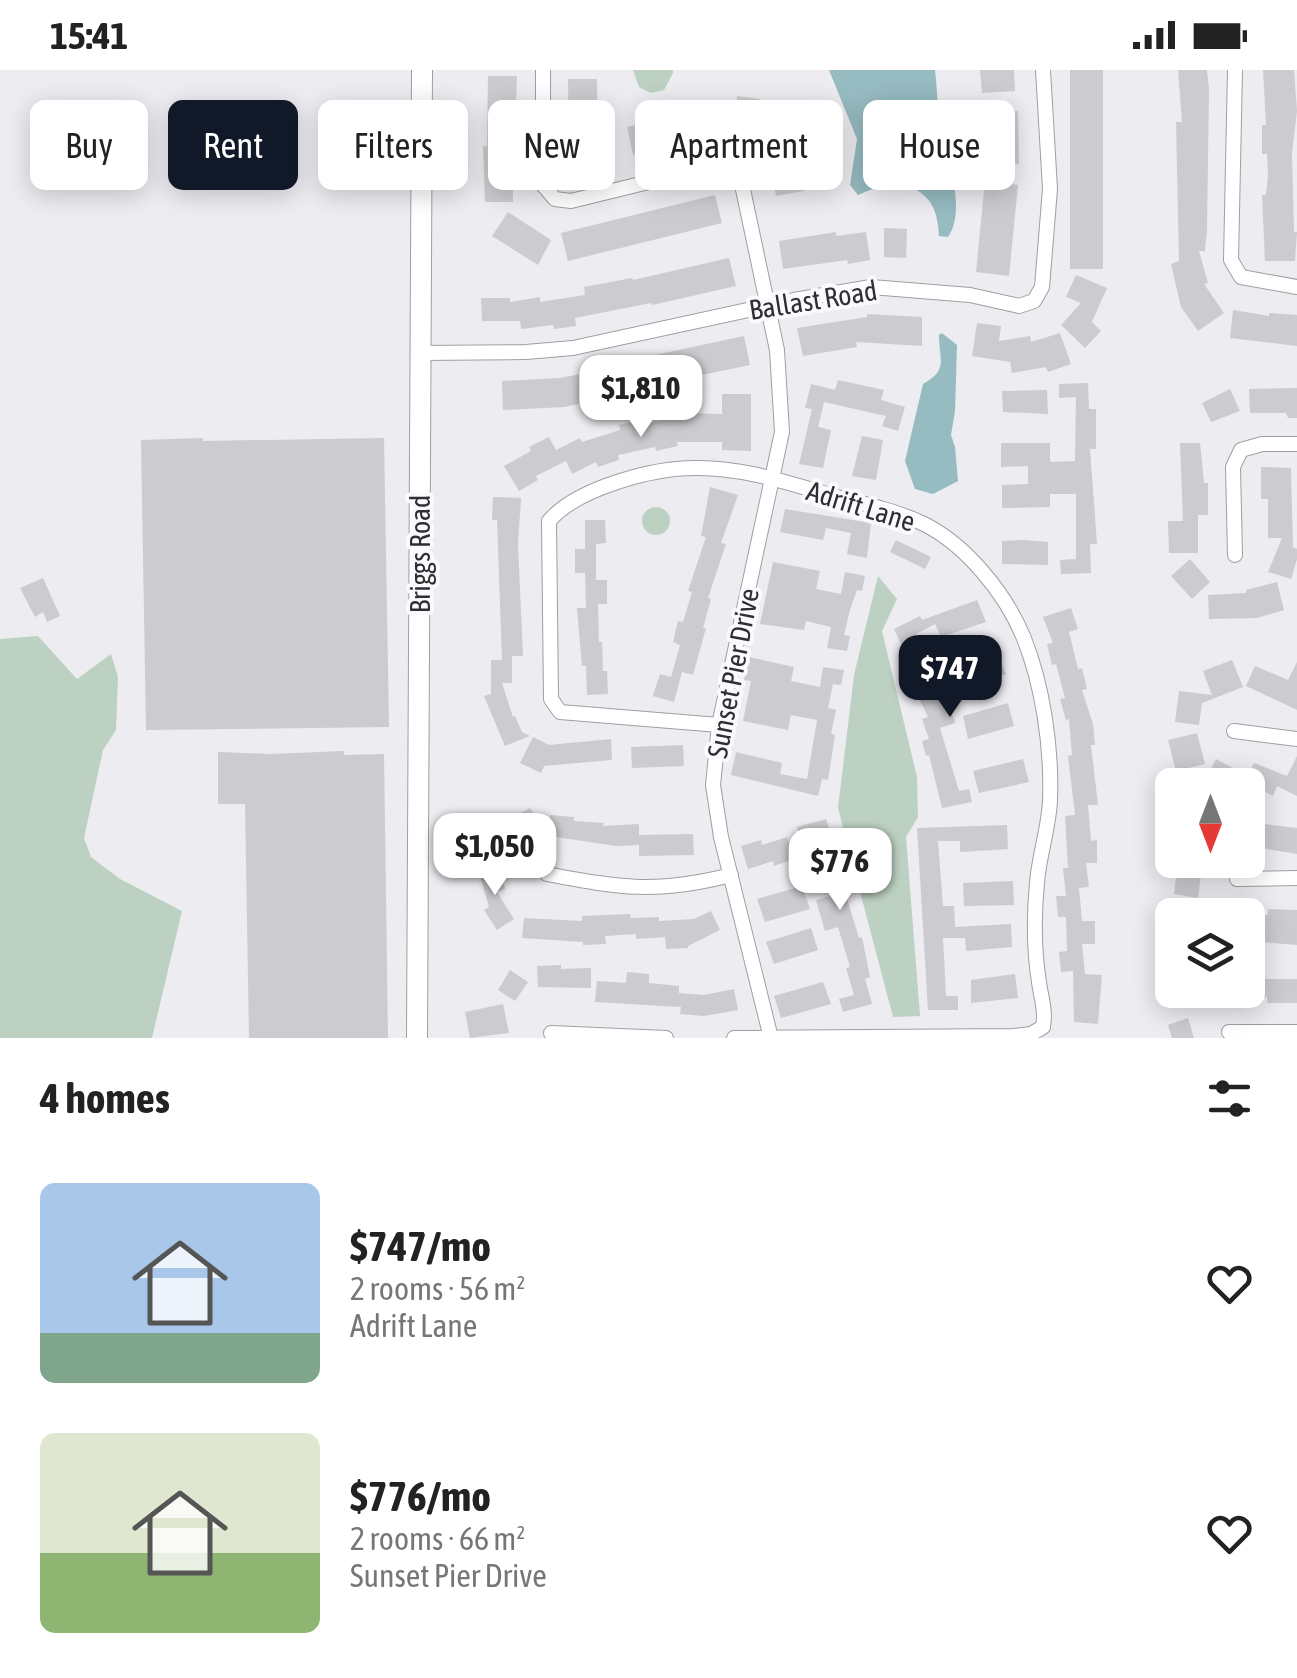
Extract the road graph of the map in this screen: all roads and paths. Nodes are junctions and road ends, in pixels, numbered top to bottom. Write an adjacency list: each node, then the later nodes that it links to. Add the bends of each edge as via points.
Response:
1 (422, 70): 7 (main road, Briggs Road)
2 (543, 70): 6 (street, Sunset Pier Drive, via 543,185 554,198 571,201 729,167 741,180)
3 (1043, 70): 6 (street, Ballast Road, via 1050,189 1042,287 1034,302 1020,306 952,292 871,287)
4 (1235, 70): 5 (street, via 1232,260 1241,277)
5 (1297, 287)
6 (767, 306): 7 (street, Ballast Road, via 574,348); 9 (street, Sunset Pier Drive, via 782,394)
7 (420, 353): 22 (main road, Briggs Road)
8 (1297, 444): 10 (street, via 1242,450 1234,468)
9 (773, 479): 11 (street, Sunset Pier Drive); 11 (street, Adrift Lane, via 696,468 659,472 572,501 549,521 550,682 560,712); 21 (street, Adrift Lane, via 925,524 963,551 992,584 1022,634 1036,678 1050,803 1037,883 1044,1026 1014,1036)
10 (1235, 555)
11 (719, 725): 15 (street, Sunset Pier Drive, via 712,785)
12 (1234, 731): 13 (street)
13 (1297, 739)
14 (547, 874): 15 (street, via 660,889)
15 (731, 876): 21 (street, Sunset Pier Drive)
16 (1297, 878): 17 (street)
17 (1237, 879)
18 (1229, 1032): 19 (street)
19 (1297, 1032)
20 (551, 1033): 23 (street)
21 (770, 1037): 24 (street, Adrift Lane)
22 (417, 1038)
23 (666, 1038)
24 (734, 1038)

